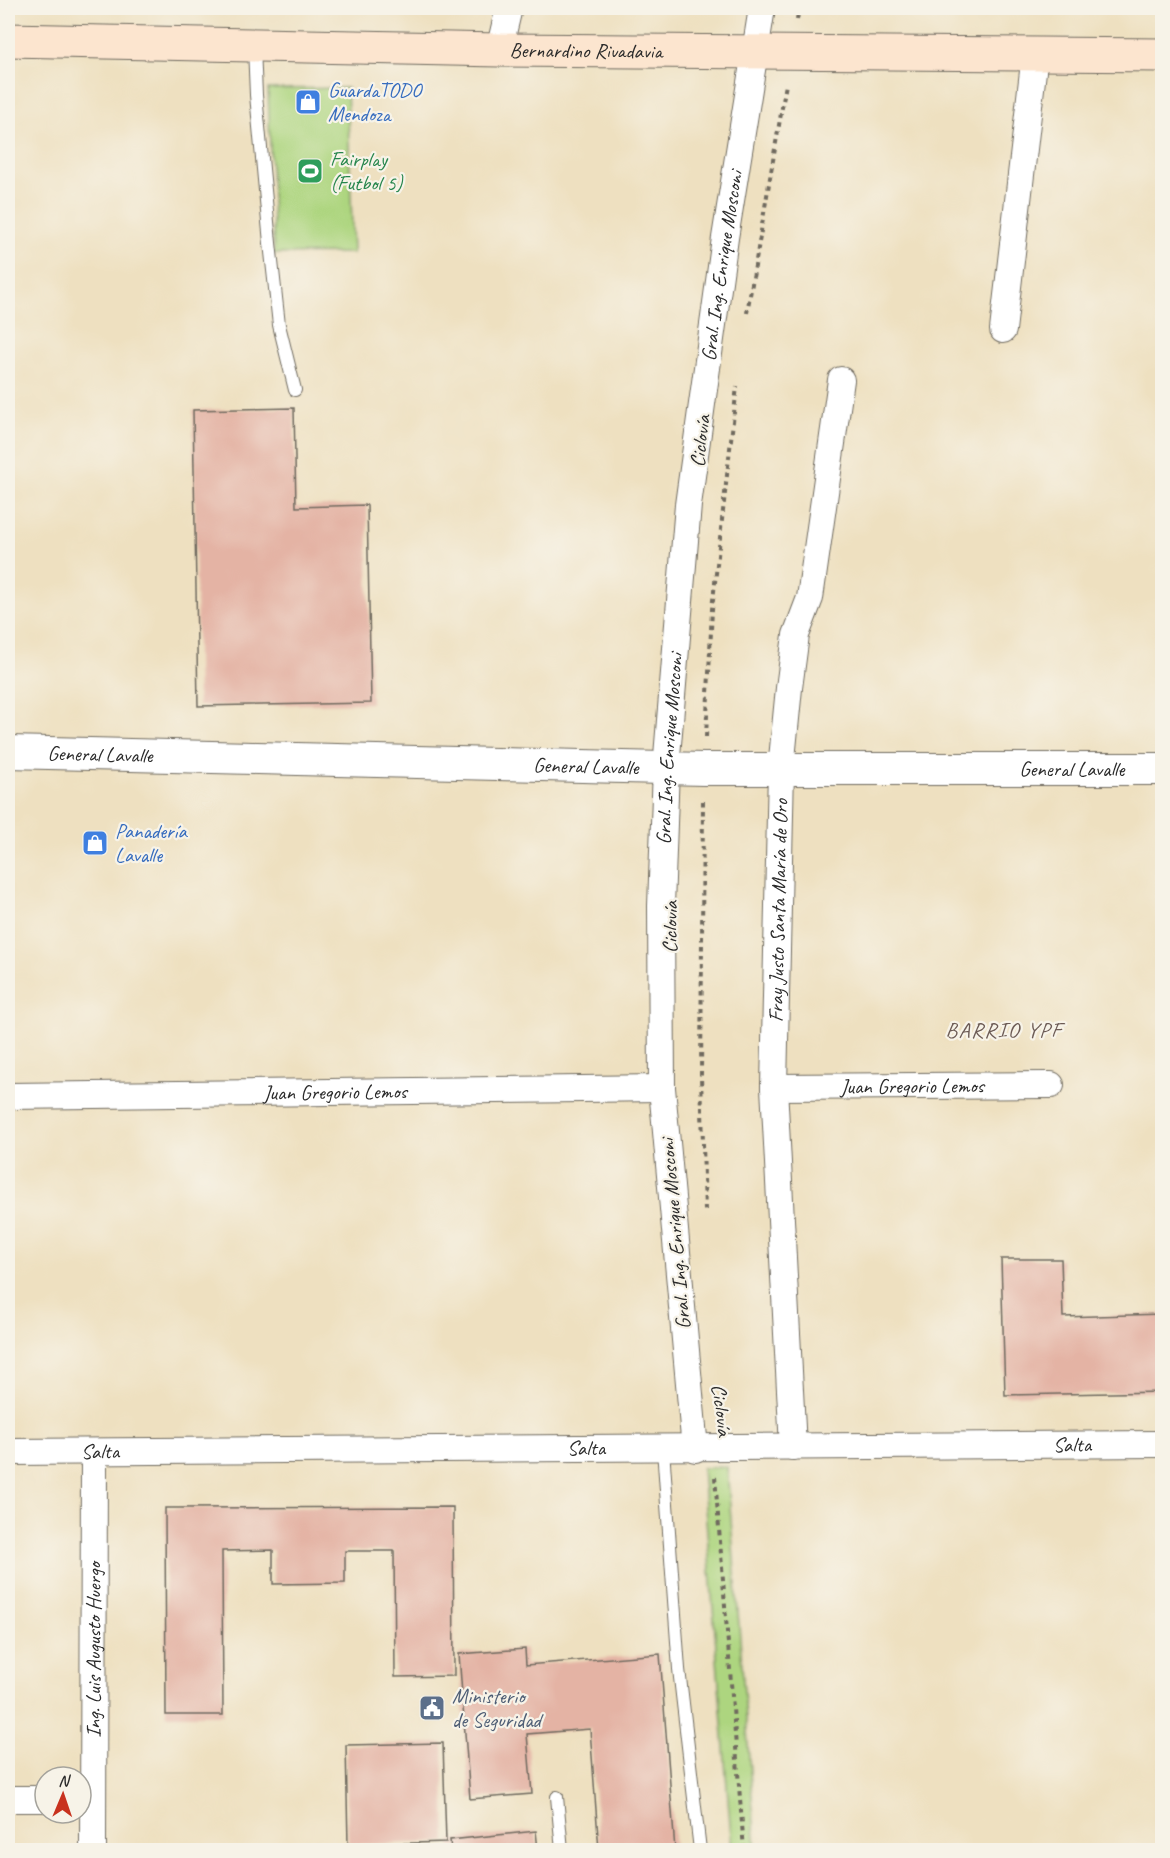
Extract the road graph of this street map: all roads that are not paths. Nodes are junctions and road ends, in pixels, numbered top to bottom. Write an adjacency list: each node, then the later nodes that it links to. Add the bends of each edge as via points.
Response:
1 (509, 8): 5 (street)
2 (762, 8): 6 (street, Gral. Ing. Enrique Mosconi)
3 (8, 40): 4 (main road, Bernardino Rivadavia)
4 (254, 45): 5 (main road, Bernardino Rivadavia); 11 (lane, via 279,325)
5 (499, 50): 6 (main road, Bernardino Rivadavia)
6 (754, 52): 7 (main road, Bernardino Rivadavia); 13 (street, Gral. Ing. Enrique Mosconi, via 688,505)
7 (1035, 54): 8 (main road, Bernardino Rivadavia); 9 (street)
8 (1162, 55)
9 (1003, 330)
10 (841, 380): 15 (street, Fray Justo Santa María de Oro, via 810,598 793,656)
11 (295, 390)
12 (8, 752): 13 (street, General Lavalle)
13 (666, 768): 15 (street, General Lavalle); 18 (street, Gral. Ing. Enrique Mosconi)
14 (1162, 769): 15 (street, General Lavalle)
15 (781, 770): 17 (street, Fray Justo Santa María de Oro)
16 (1052, 1085): 17 (street, Juan Gregorio Lemos)
17 (774, 1087): 21 (street, Fray Justo Santa María de Oro)
18 (662, 1088): 19 (street, Juan Gregorio Lemos); 22 (street, Gral. Ing. Enrique Mosconi)
19 (8, 1096)
20 (1162, 1444): 21 (street, Salta)
21 (793, 1447): 22 (street, Salta)
22 (703, 1448): 23 (street, Salta)
23 (663, 1449): 25 (street, Salta); 33 (lane, via 680,1669)
24 (8, 1452): 25 (street, Salta)
25 (94, 1452): 26 (street, Ing. Luis Augusto Huergo)
26 (88, 1765)
27 (558, 1797): 32 (lane)
28 (33, 1798): 29 (street)
29 (8, 1799)
30 (90, 1825): 31 (street, Ing. Luis Augusto Huergo)
31 (93, 1851)
32 (562, 1851)
33 (700, 1851)

